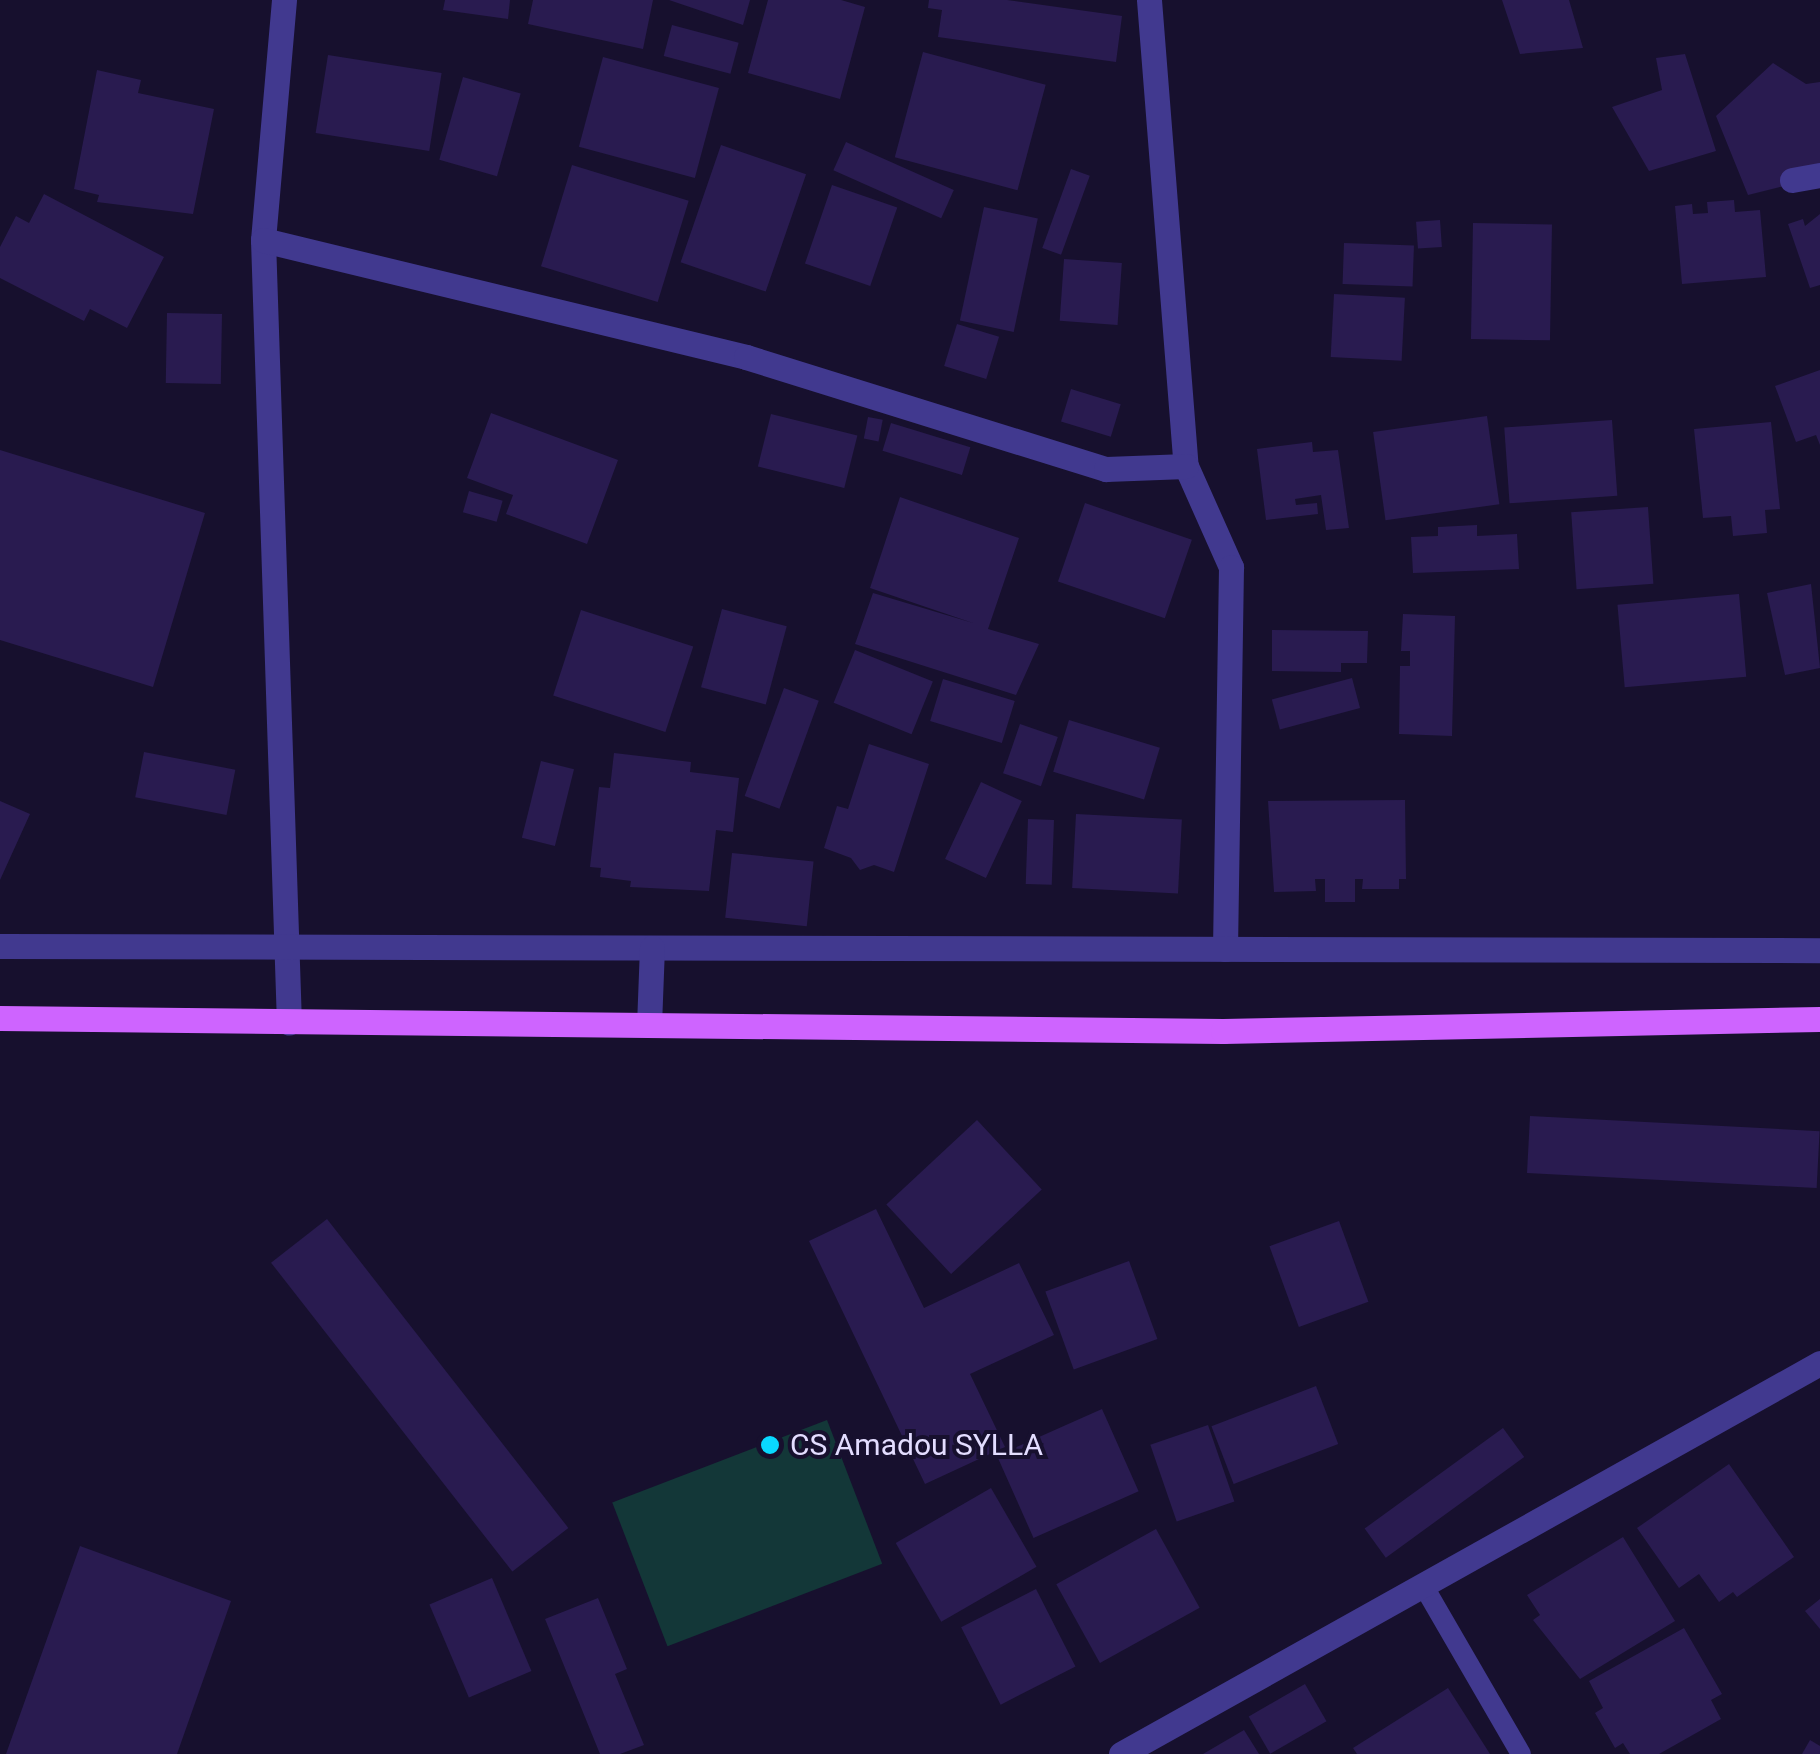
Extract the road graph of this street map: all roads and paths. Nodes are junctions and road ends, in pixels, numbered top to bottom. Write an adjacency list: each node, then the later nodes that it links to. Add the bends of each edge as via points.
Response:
1 (284, 0): 5 (street)
2 (1149, 0): 6 (street)
3 (1820, 175): 4 (street)
4 (1792, 180)
5 (263, 240): 6 (street, via 746,357 1106,469); 8 (street)
6 (1186, 466): 10 (street, via 1232,567)
7 (0, 946): 8 (street)
8 (287, 948): 9 (street); 14 (street)
9 (652, 948): 10 (street); 15 (street)
10 (1225, 949): 11 (street)
11 (1820, 950)
12 (0, 1018): 14 (main road)
13 (1820, 1019): 15 (main road, via 1224,1031)
14 (290, 1022): 15 (main road)
15 (649, 1025)
16 (1820, 1363): 17 (street)
17 (1423, 1585): 18 (street); 19 (lane)
18 (1121, 1754)
19 (1521, 1754)

